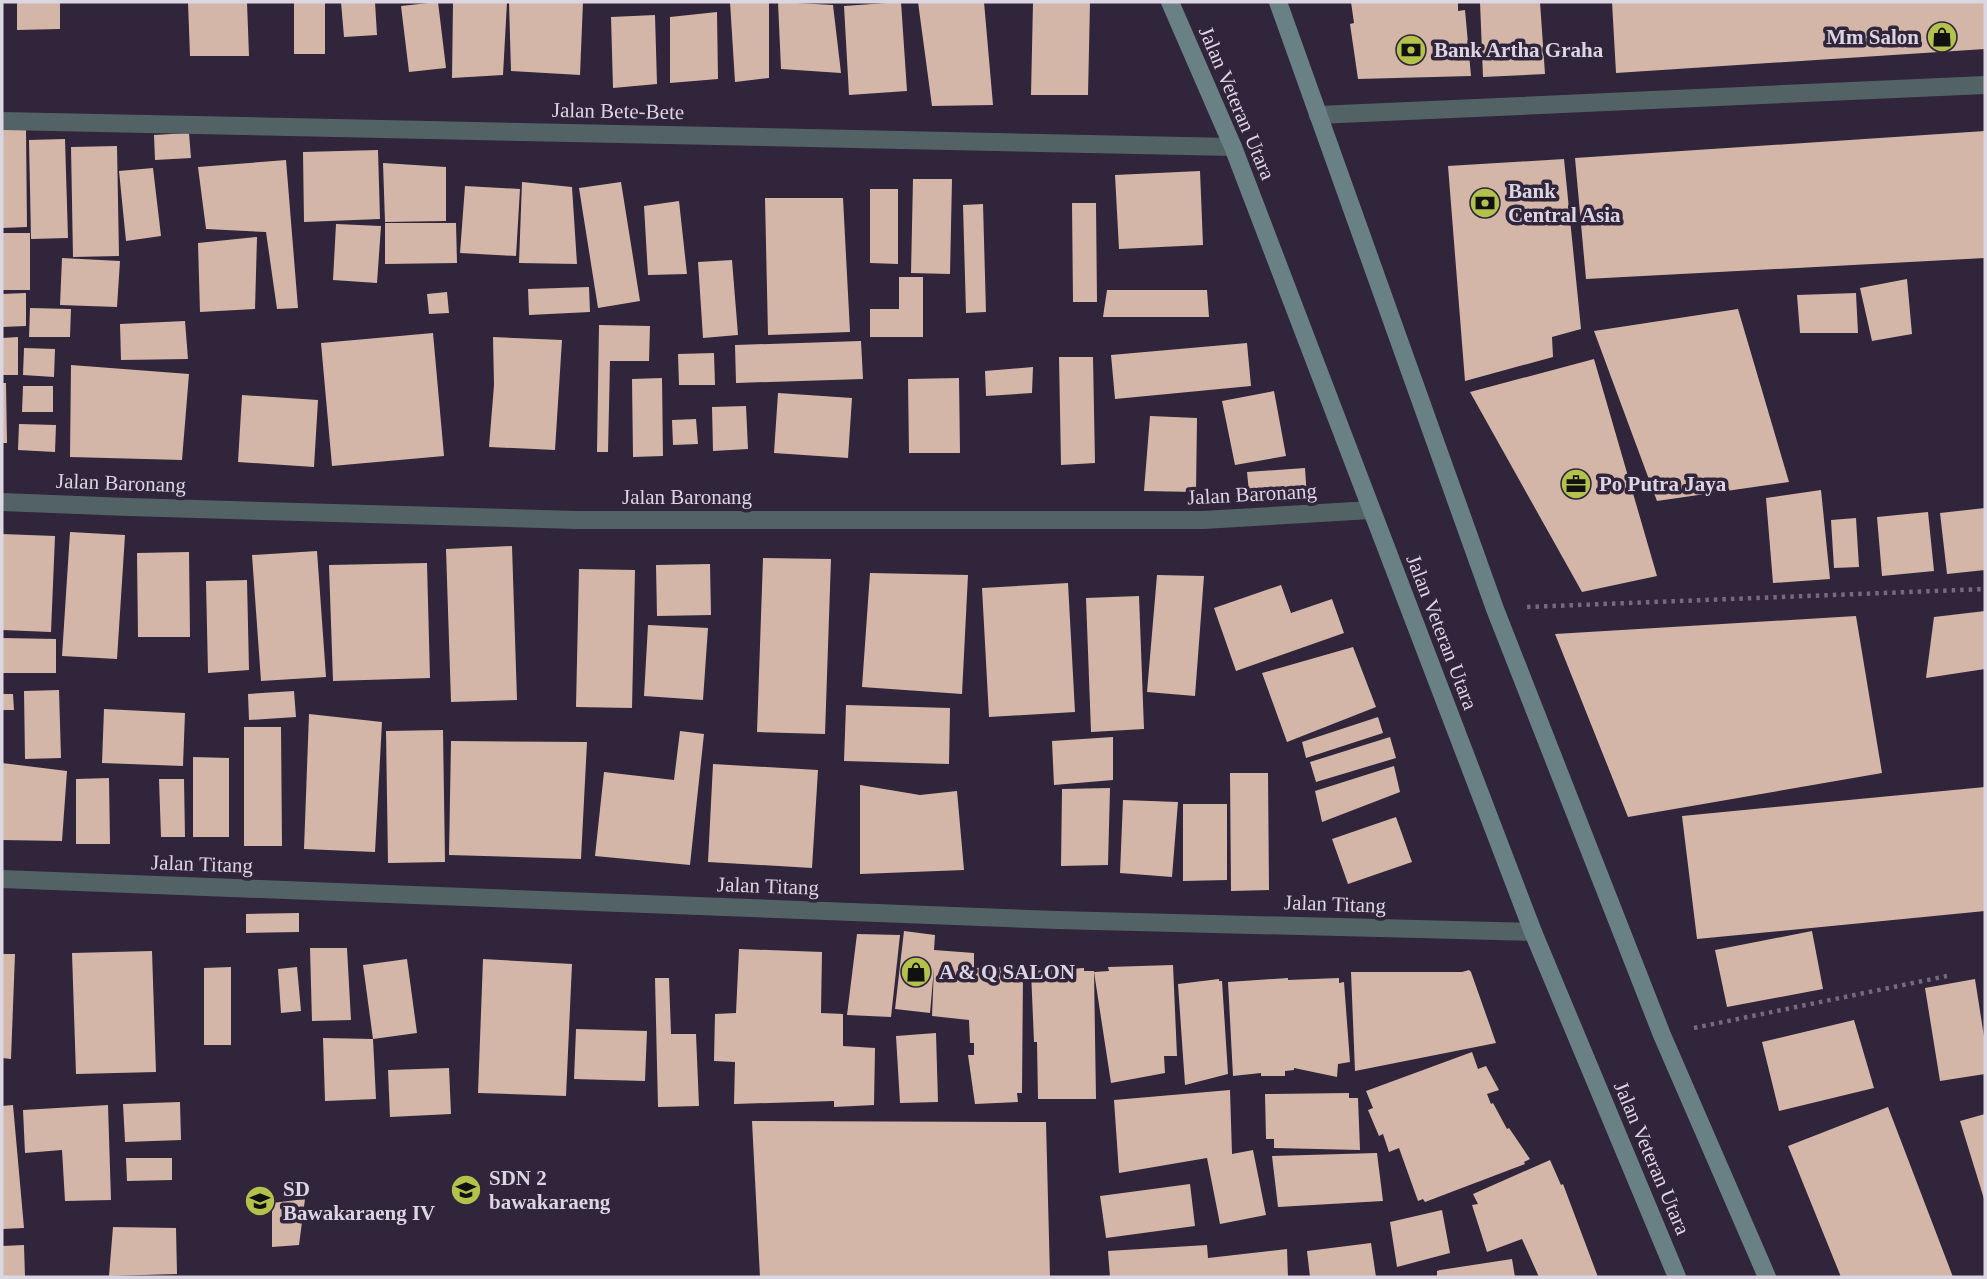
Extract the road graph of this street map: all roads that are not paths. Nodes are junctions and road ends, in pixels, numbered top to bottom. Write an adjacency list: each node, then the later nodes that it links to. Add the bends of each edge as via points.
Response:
1 (1170, 2): 6 (main road, Jalan Veteran Utara)
2 (1278, 2): 4 (main road)
3 (1985, 85): 4 (street)
4 (1318, 115): 12 (main road, via 1495,609 1662,1035)
5 (2, 121): 6 (street, Jalan Bete-Bete)
6 (1233, 147): 8 (main road, Jalan Veteran Utara)
7 (2, 502): 8 (street, Jalan Baronang, via 576,520 1203,520)
8 (1371, 510): 10 (main road, Jalan Veteran Utara)
9 (2, 879): 10 (street, Jalan Titang, via 1057,920)
10 (1533, 932): 11 (main road, Jalan Veteran Utara)
11 (1677, 1277)
12 (1767, 1277)

